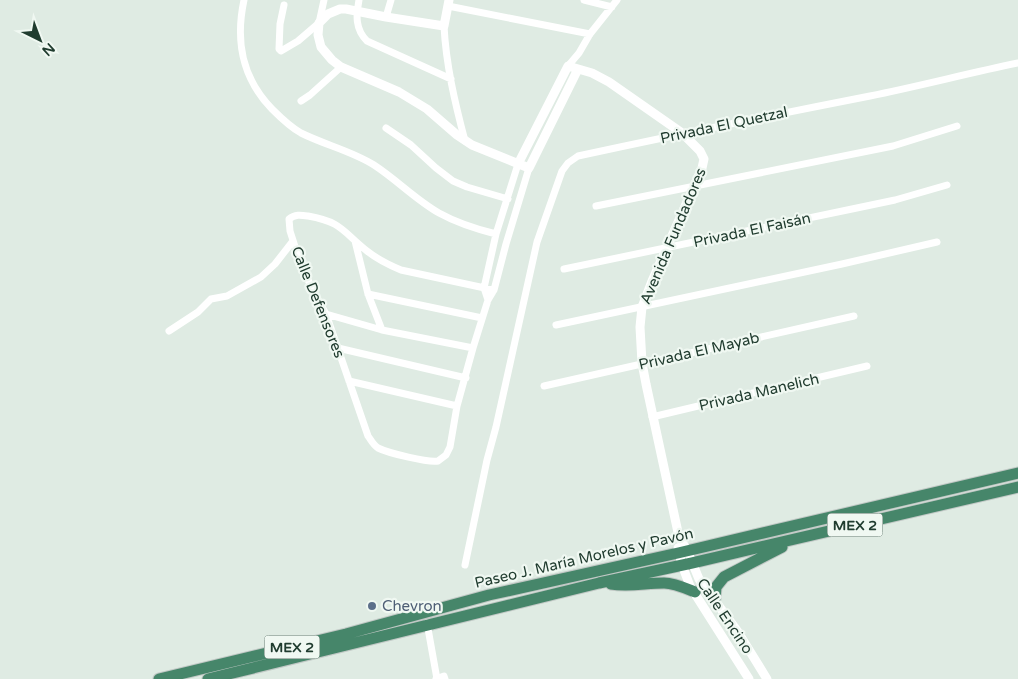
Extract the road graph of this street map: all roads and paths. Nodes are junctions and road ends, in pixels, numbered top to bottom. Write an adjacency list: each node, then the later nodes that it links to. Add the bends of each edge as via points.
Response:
1 (244, 0): 32 (street, via 240,28 245,67 255,89 280,117 300,132 374,165 437,212 470,227)
2 (324, 0): 12 (street)
3 (359, 0): 10 (street)
4 (391, 0): 11 (street)
5 (584, 0): 9 (street)
6 (618, 0): 9 (street)
7 (449, 3): 13 (street); 14 (street)
8 (284, 5): 12 (street, via 279,49 288,48)
9 (612, 7): 14 (street)
10 (357, 11): 11 (street); 12 (street, via 334,11); 20 (street, via 358,27 367,41)
11 (386, 17): 13 (street)
12 (319, 23): 18 (street, via 321,47)
13 (444, 26): 20 (street)
14 (590, 34): 15 (street)
15 (579, 53): 17 (street); 19 (street)
16 (1018, 63): 24 (street, Privada El Quetzal)
17 (568, 66): 19 (street, Avenida Fundadores); 26 (street)
18 (341, 67): 21 (street); 25 (street, via 406,96)
19 (578, 69): 24 (street, Avenida Fundadores, via 609,82); 27 (street)
20 (451, 80): 25 (street)
21 (301, 101)
22 (957, 126): 29 (street, via 893,146)
23 (386, 128): 30 (street, via 453,181)
24 (682, 133): 29 (street, Avenida Fundadores, via 698,147 704,159); 63 (street, Privada El Quetzal, via 578,156 562,171 537,242)
25 (465, 141): 26 (street)
26 (518, 164): 27 (street); 30 (street)
27 (529, 168): 39 (street)
28 (947, 185): 36 (street, Privada El Faisán, via 895,200)
29 (694, 187): 31 (street); 36 (street, Avenida Fundadores)
30 (508, 199): 32 (street)
31 (596, 206)
32 (496, 234): 38 (street)
33 (293, 240): 34 (street, Calle Defensores, via 289,219 301,215 338,224); 43 (street, Calle Defensores); 48 (street, via 261,277 227,296 211,298 198,312)
34 (355, 241): 38 (street, via 389,266); 40 (street)
35 (937, 242): 42 (street)
36 (666, 248): 37 (street, Privada El Faisán); 42 (street, Avenida Fundadores)
37 (564, 269)
38 (484, 288): 39 (street); 41 (street)
39 (494, 290): 41 (street)
40 (368, 294): 45 (street); 47 (street)
41 (488, 300): 45 (street)
42 (642, 308): 46 (street); 51 (street, Avenida Fundadores)
43 (326, 314): 47 (street); 49 (street, Calle Defensores)
44 (854, 316): 51 (street, Privada El Mayab)
45 (482, 318): 50 (street)
46 (556, 325)
47 (382, 330): 50 (street)
48 (169, 331)
49 (338, 348): 53 (street); 54 (street, Calle Defensores)
50 (473, 348): 53 (street)
51 (642, 363): 55 (street, Privada El Mayab); 57 (street, Avenida Fundadores)
52 (867, 366): 57 (street, Privada Manelich)
53 (466, 378): 56 (street)
54 (349, 381): 56 (street); 56 (street, Calle Defensores, via 365,430 377,448 434,462 442,459 450,447)
55 (544, 386)
56 (457, 406)
57 (652, 417): 61 (street, Avenida Fundadores)
58 (1018, 473): 61 (highway, Paseo J. María Morelos y Pavón / MEX 2)
59 (1018, 487): 60 (highway, Paseo J. María Morelos y Pavón / MEX 2)
60 (798, 539): 62 (highway, Paseo J. María Morelos y Pavón / MEX 2); 66 (highway, via 724,578 716,587)
61 (683, 552): 62 (street, Calle Encino); 67 (highway, Paseo J. María Morelos y Pavón / MEX 2, via 489,595)
62 (687, 564): 64 (highway, Paseo J. María Morelos y Pavón / MEX 2); 65 (street, Calle Encino, via 685,576); 66 (street, Calle Encino)
63 (465, 565)
64 (599, 583): 65 (highway, via 665,583); 67 (highway, Paseo J. María Morelos y Pavón / MEX 2)
65 (695, 592): 72 (street, Calle Encino)
66 (715, 599): 73 (street, Calle Encino)
67 (426, 618): 68 (highway, Paseo J. María Morelos y Pavón / MEX 2); 69 (highway, Paseo J. María Morelos y Pavón / MEX 2); 70 (street)
68 (159, 679)
69 (208, 679)
70 (437, 679): 71 (street, via 444,676)
71 (445, 679)
72 (749, 679)
73 (767, 679)

